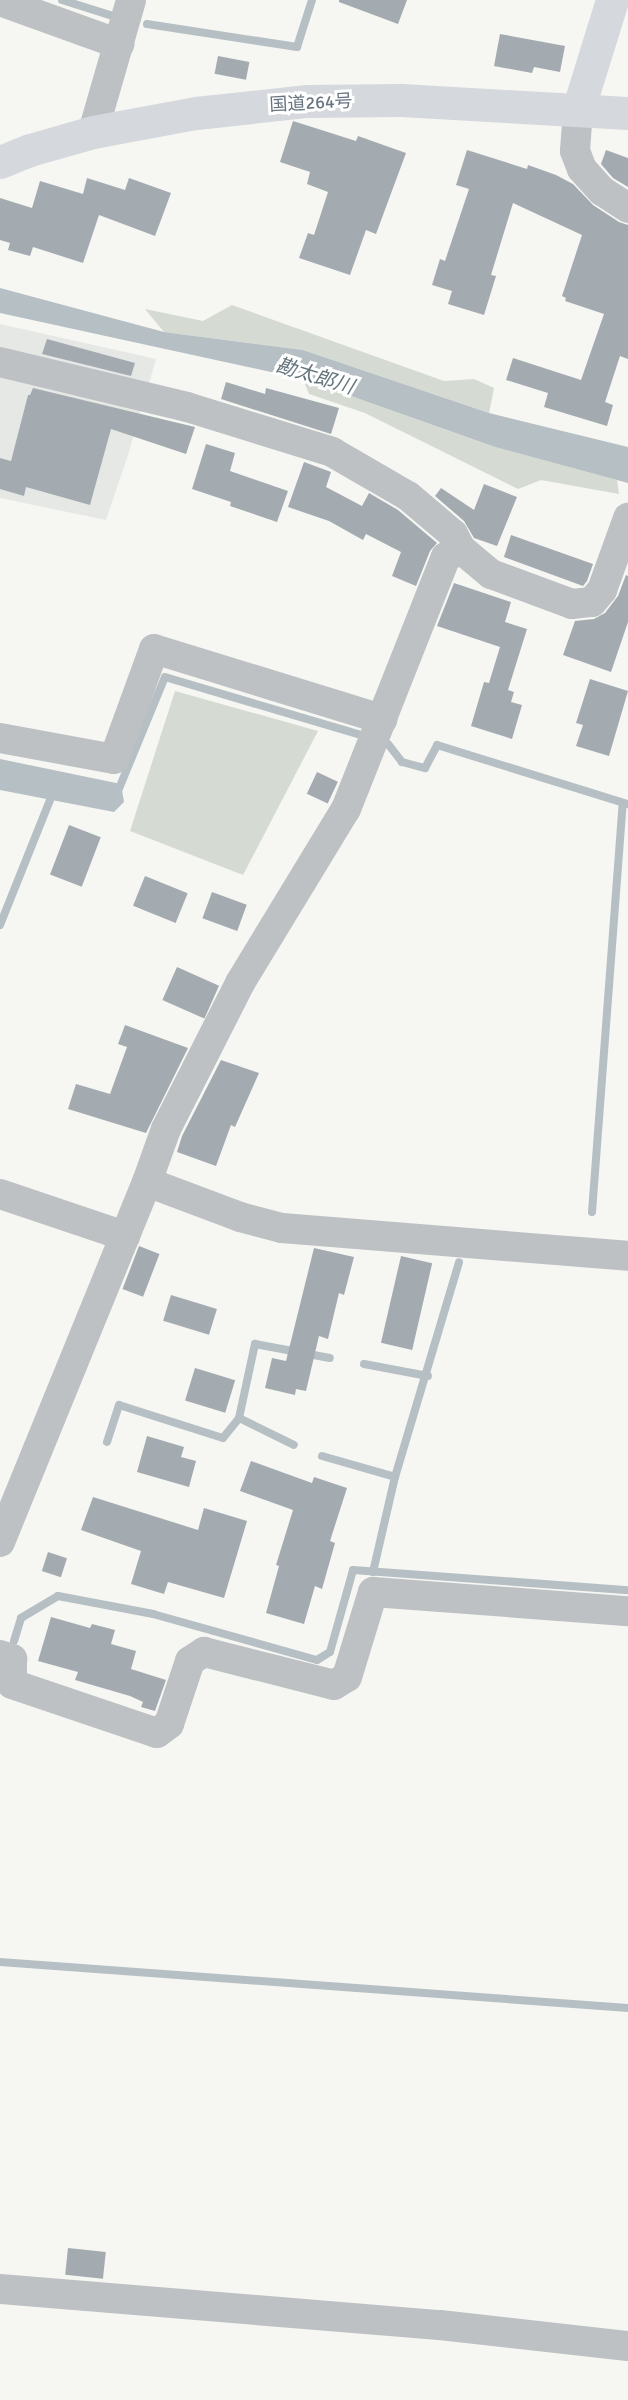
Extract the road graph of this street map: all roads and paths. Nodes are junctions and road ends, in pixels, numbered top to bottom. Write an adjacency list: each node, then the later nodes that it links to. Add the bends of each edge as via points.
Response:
1 (131, 0): 4 (street)
2 (612, 0): 5 (main road)
3 (0, 1): 4 (street)
4 (118, 44): 7 (street)
5 (578, 110): 6 (main road, 国道264号); 7 (main road, 国道264号, via 401,100 306,101 196,113); 9 (street, via 575,151 582,169 602,191)
6 (628, 113)
7 (93, 132): 8 (main road, 国道264号)
8 (0, 162)
9 (628, 208)
10 (0, 362): 12 (street, via 187,407 332,452 408,496 453,534)
11 (627, 524): 12 (street, via 602,590 592,602 572,604 491,574)
12 (461, 549): 13 (street, via 446,557)
13 (382, 719): 14 (street, via 154,649 114,759); 15 (street, via 346,809 240,983 166,1129)
14 (0, 738)
15 (147, 1182): 17 (street); 18 (street, via 240,1217 282,1228)
16 (0, 1194): 17 (street)
17 (125, 1236): 19 (street)
18 (628, 1256)
19 (0, 1542)
20 (628, 1611): 21 (street, via 373,1592 347,1677 334,1685 204,1652 190,1661 169,1724 157,1732 12,1684 12,1659)
21 (0, 1655)
22 (0, 2289): 23 (street, via 440,2325)
23 (628, 2346)

